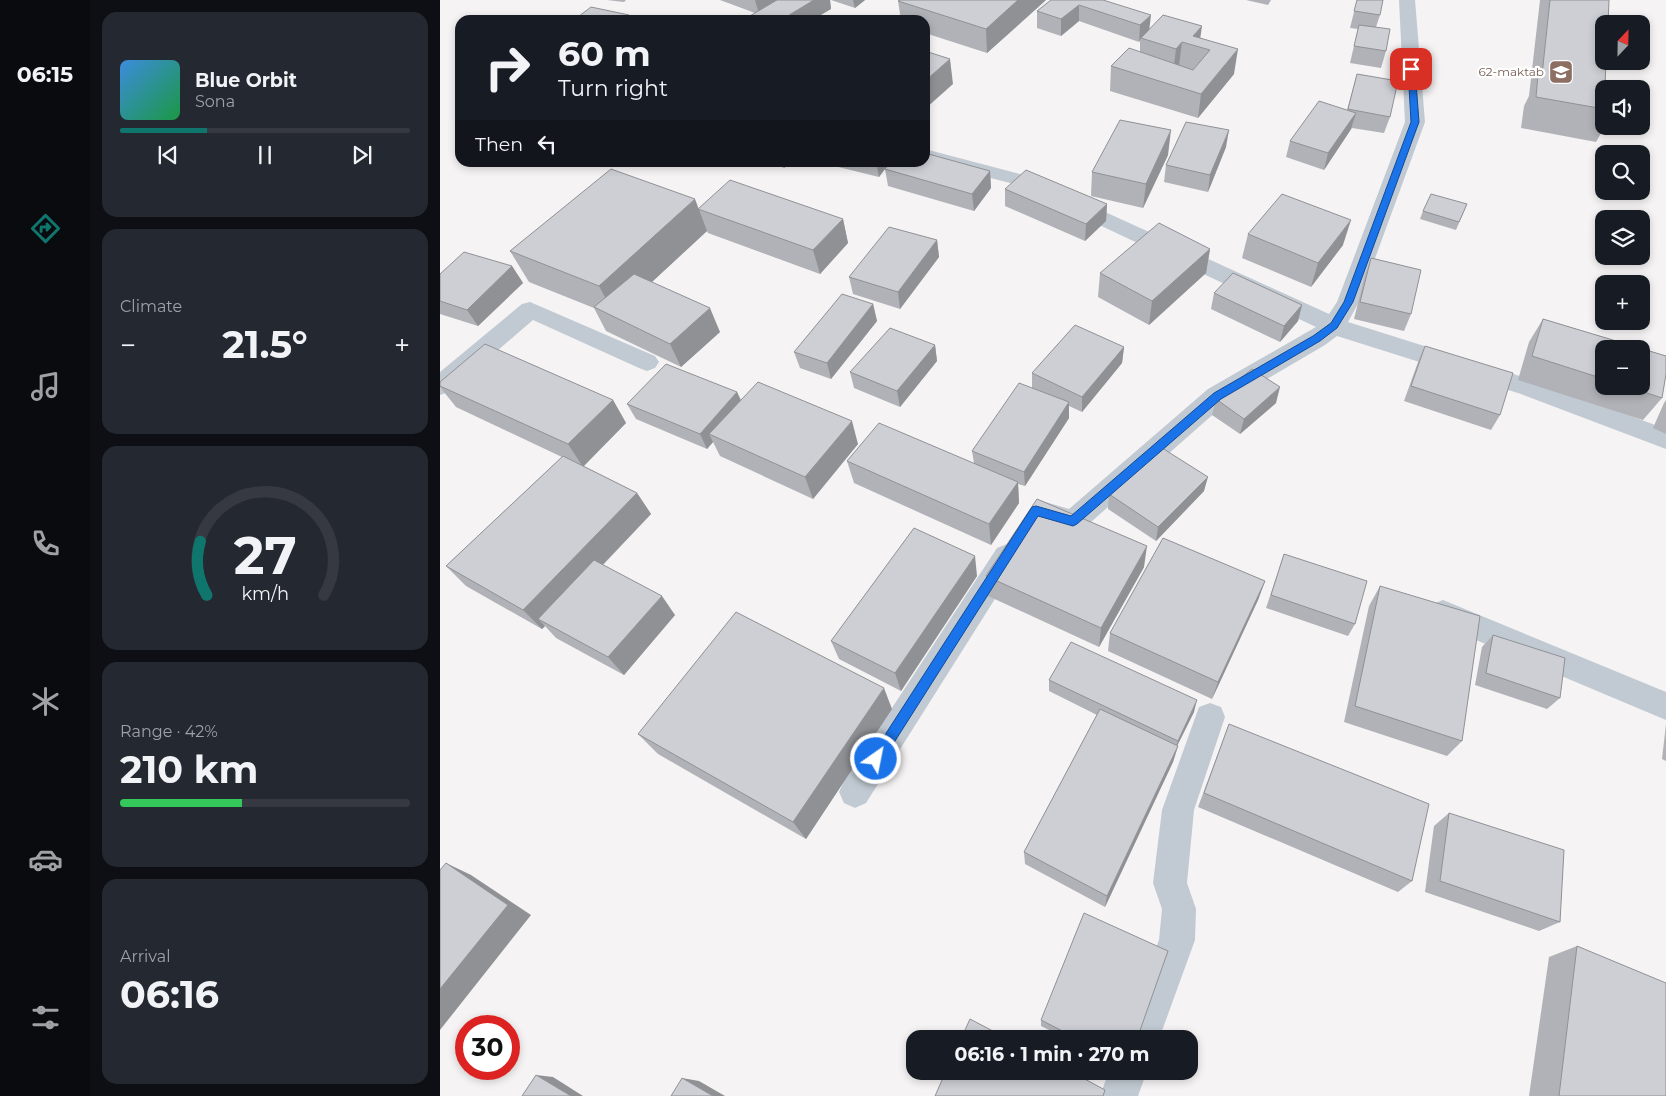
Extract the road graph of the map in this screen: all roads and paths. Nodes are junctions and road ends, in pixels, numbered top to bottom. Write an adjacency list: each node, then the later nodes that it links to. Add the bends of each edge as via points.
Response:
1 (1407, 0): 3 (street, via 1415,122 1348,302)
2 (930, 156): 3 (street, via 1017,179)
3 (1334, 326): 6 (street, via 1530,388); 10 (street, via 1218,396 1073,521 1036,511)
4 (647, 362): 5 (street, via 530,310)
5 (440, 386)
6 (1666, 439)
7 (1420, 605): 8 (street)
8 (1666, 706)
9 (1210, 717): 11 (street, via 1178,810 1170,882 1179,909 1177,940)
10 (855, 792)
11 (1143, 1030)
12 (1125, 1080): 13 (street)
13 (1119, 1096)

